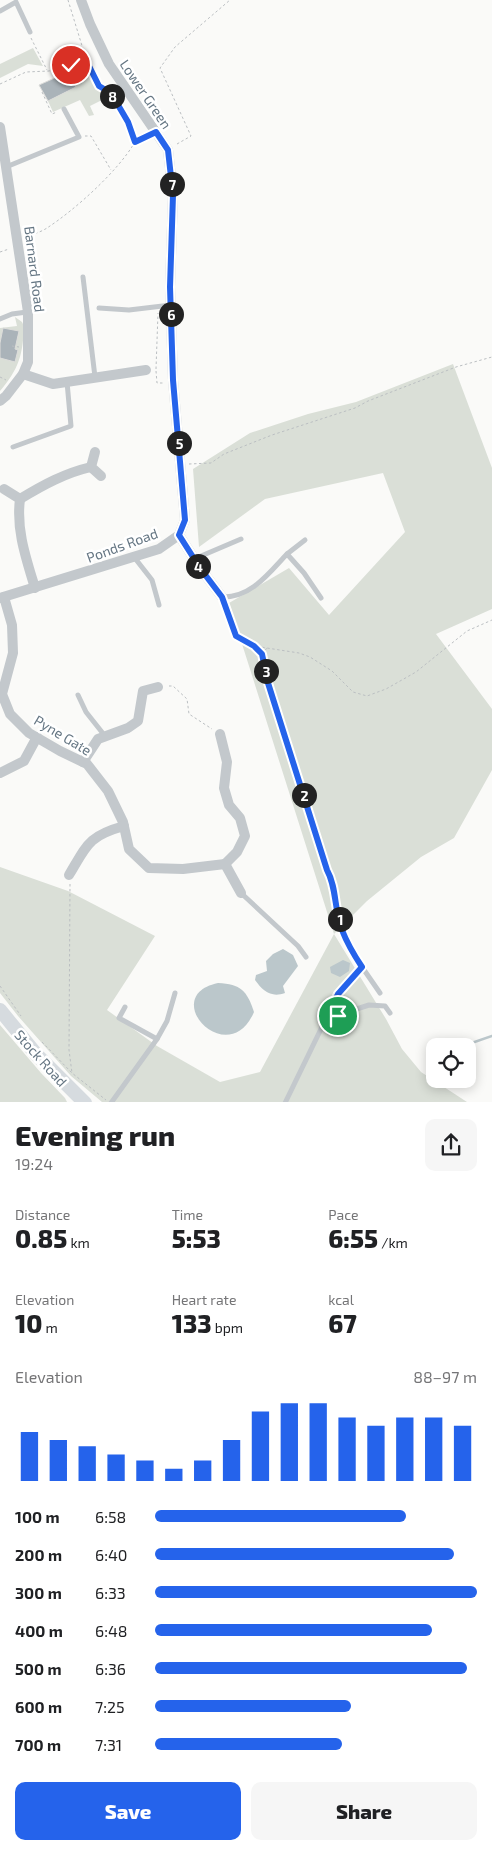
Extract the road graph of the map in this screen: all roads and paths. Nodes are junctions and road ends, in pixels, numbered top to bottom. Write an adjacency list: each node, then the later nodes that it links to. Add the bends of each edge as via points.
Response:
1 (68, 0): 6 (path)
2 (81, 0): 13 (street, Lower Green, via 109,64)
3 (230, 0): 16 (path, via 175,47 160,68 191,136)
4 (0, 11): 5 (lane, via 16,2)
5 (30, 32): 7 (path)
6 (87, 62): 7 (path); 15 (path, via 99,86 111,93 128,122)
7 (48, 71): 8 (path, via 26,72)
8 (0, 84)
9 (42, 92): 11 (path, via 52,114)
10 (64, 109): 17 (lane, via 78,137)
11 (57, 112)
12 (0, 132): 17 (street, Barnard Road)
13 (156, 132): 15 (path); 16 (street, Lower Green)
14 (91, 136): 18 (path)
15 (135, 142): 18 (path)
16 (168, 150): 21 (street, Lower Green, via 173,195)
17 (6, 166): 19 (street, Barnard Road)
18 (112, 171): 19 (path, via 87,196 46,228)
19 (18, 241): 24 (street, Barnard Road)
20 (83, 277): 32 (lane)
21 (170, 305): 22 (lane); 35 (street, Lower Green)
22 (159, 306): 23 (lane, via 130,310); 35 (path, via 157,383)
23 (99, 308)
24 (28, 312): 25 (lane); 30 (street, Barnard Road, via 28,362)
25 (0, 319)
26 (12, 346): 27 (path)
27 (23, 348)
28 (492, 357): 39 (path, via 456,367 355,408 272,435 224,454 211,463)
29 (146, 370): 32 (street)
30 (23, 374): 34 (street, via 53,384); 36 (street, Barnard Road)
31 (11, 377): 33 (path)
32 (96, 378): 34 (street)
33 (8, 381)
34 (67, 382): 37 (lane, via 71,426)
35 (173, 382): 39 (street, Lower Green)
36 (0, 400)
37 (13, 447)
38 (95, 452): 40 (street)
39 (181, 464): 44 (street, Lower Green, via 185,520)
40 (91, 467): 41 (street); 43 (street, via 45,483)
41 (101, 476)
42 (4, 489): 43 (street)
43 (20, 499): 50 (street, via 18,513 23,547)
44 (179, 535): 48 (street, Ponds Road, via 159,549); 49 (street, Ponds Road)
45 (241, 539): 49 (lane)
46 (305, 540): 47 (lane)
47 (286, 554): 52 (lane, via 258,585 234,598); 53 (lane)
48 (134, 557): 50 (street, Ponds Road); 54 (lane, via 152,580)
49 (194, 559): 52 (street, Ponds Road)
50 (35, 588): 51 (street, Ponds Road)
51 (2, 597): 63 (street, Pyne Gate, via 12,625 13,653 2,694 10,714)
52 (222, 597): 56 (path, via 236,636)
53 (321, 598)
54 (159, 605)
55 (492, 620): 57 (path, via 467,631 416,672 367,696 354,692 310,657)
56 (254, 646): 57 (path); 58 (path)
57 (267, 647): 58 (path)
58 (262, 654): 70 (path, via 268,683 332,880 341,929)
59 (158, 687): 61 (path, via 173,686 187,699 189,714); 62 (street, via 143,690 138,721)
60 (78, 696): 62 (lane)
61 (220, 734): 67 (street, via 227,762 224,788 228,805 240,818 245,836 237,852)
62 (105, 736): 64 (street, via 98,739)
63 (37, 737): 64 (street, Pyne Gate); 65 (street, via 24,761)
64 (83, 762): 66 (street, Pyne Gate, via 108,791)
65 (0, 773)
66 (124, 826): 67 (street, Pyne Gate, via 129,849 149,868 183,869); 68 (street, via 103,832 88,844)
67 (225, 864): 69 (street)
68 (69, 875): 83 (path)
69 (241, 892): 71 (lane)
70 (349, 947): 72 (lane)
71 (306, 957)
72 (362, 967): 75 (lane); 80 (lane, via 338,994)
73 (0, 986): 79 (path)
74 (174, 992): 82 (lane, via 167,1021)
75 (380, 993)
76 (125, 1007): 82 (lane, via 119,1018)
77 (0, 1010): 84 (main road, Stock Road, via 36,1054)
78 (390, 1014): 80 (lane, via 385,1006 369,1005)
79 (21, 1017)
80 (326, 1018): 86 (lane)
81 (38, 1039): 83 (path)
82 (157, 1039): 85 (lane)
83 (72, 1073): 84 (path); 85 (path)
84 (80, 1098)
85 (111, 1102)
86 (286, 1102)

